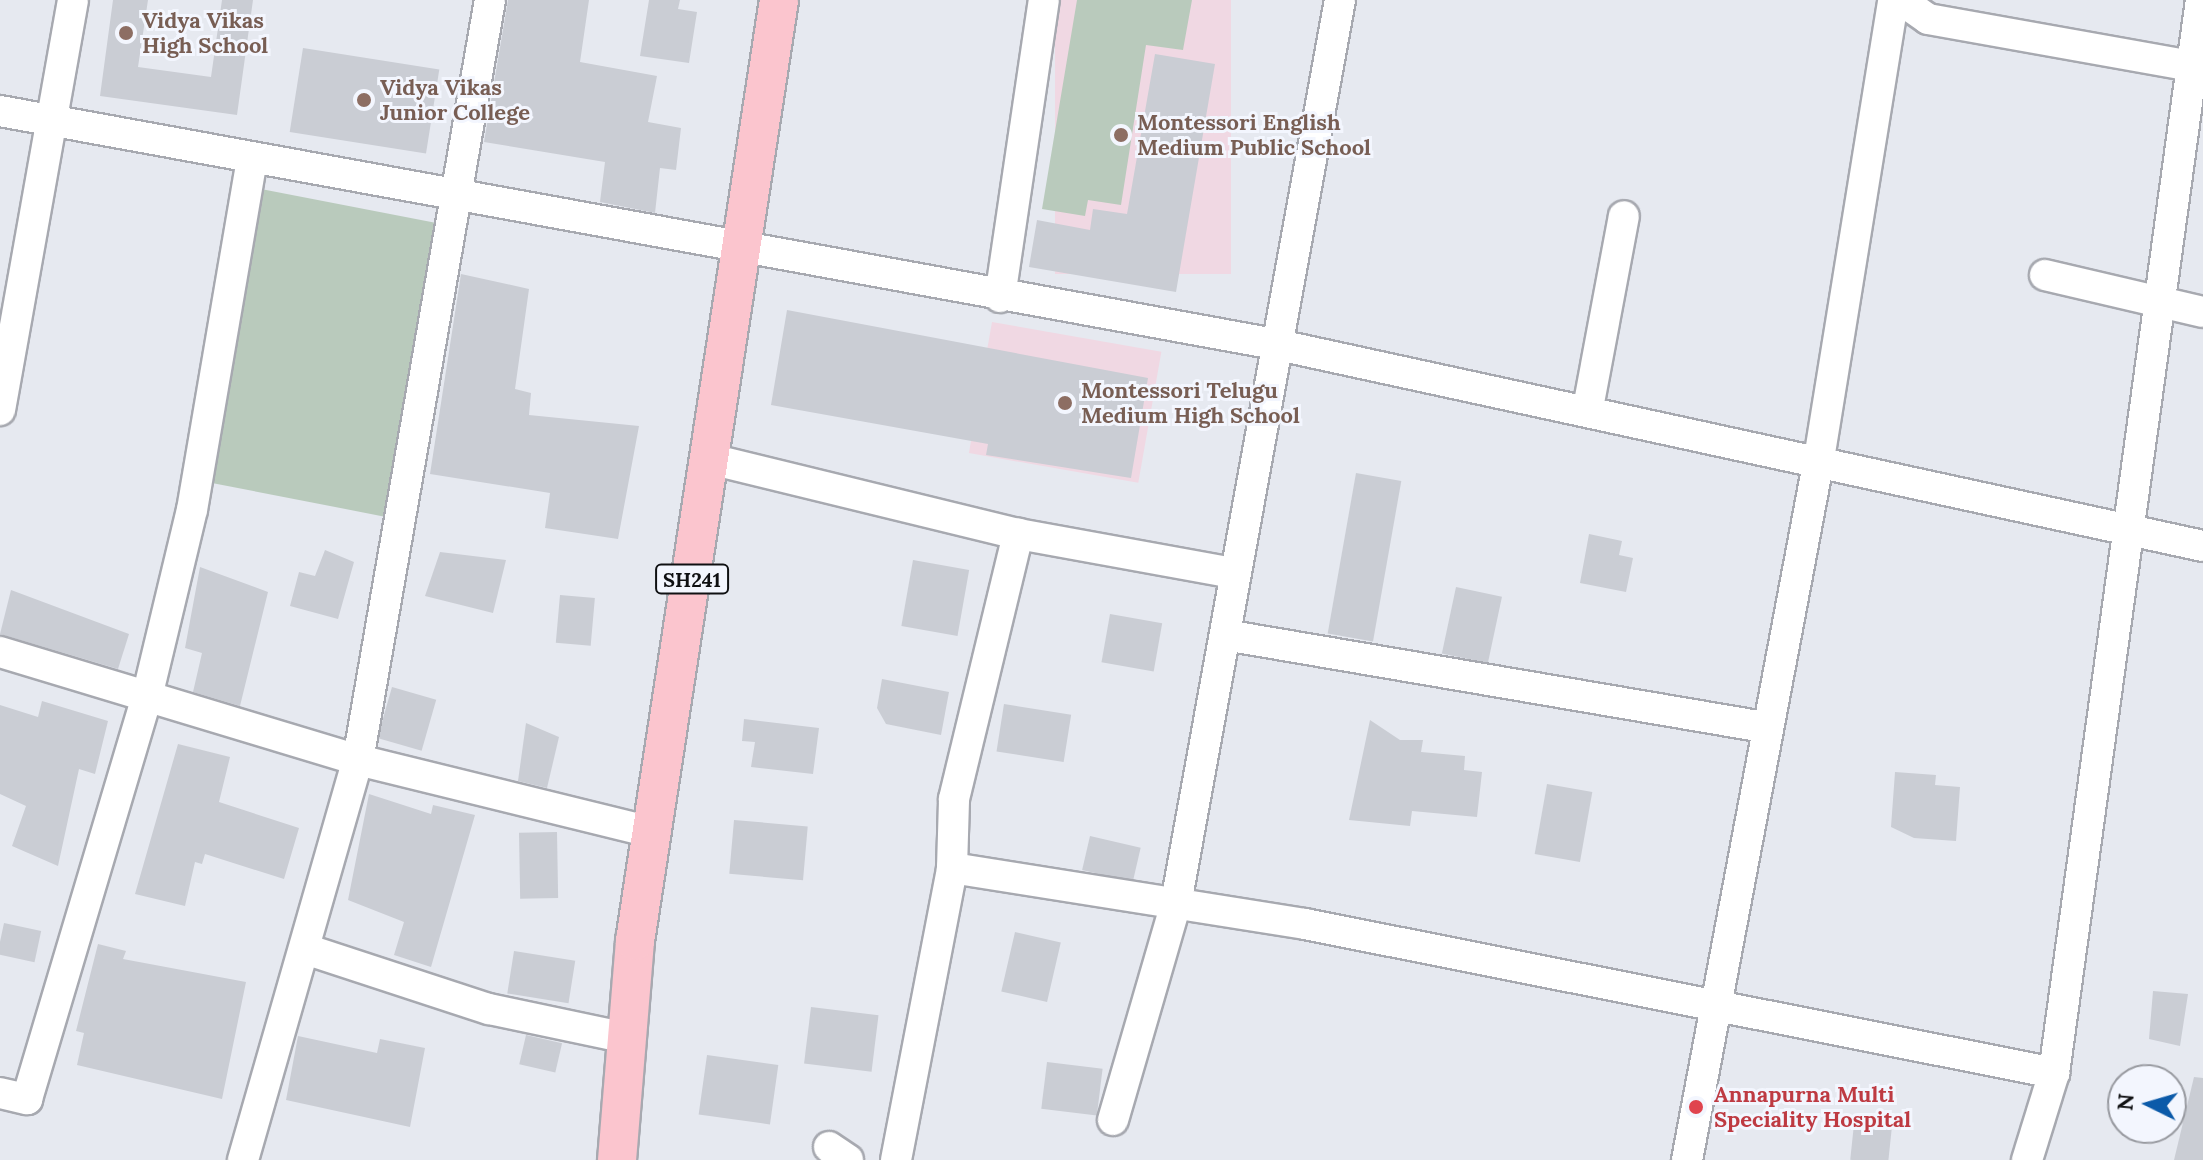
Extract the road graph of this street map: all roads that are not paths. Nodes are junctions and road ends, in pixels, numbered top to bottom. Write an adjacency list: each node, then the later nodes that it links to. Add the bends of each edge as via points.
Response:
1 (73, 0): 11 (street)
2 (490, 0): 13 (street)
3 (779, 0): 15 (main road, SH241)
4 (1044, 0): 17 (street)
5 (1340, 0): 20 (street)
6 (1893, 0): 24 (street)
7 (1901, 0): 9 (street, via 1928,19)
8 (2201, 0): 9 (street)
9 (2198, 67): 18 (street)
10 (0, 111): 11 (street)
11 (54, 120): 12 (street); 21 (street)
12 (252, 158): 13 (street); 31 (street, via 192,510)
13 (459, 196): 15 (street); 33 (street)
14 (1624, 216): 22 (street)
15 (744, 242): 17 (street); 23 (main road, SH241)
16 (2045, 275): 18 (street)
17 (1000, 297): 20 (street)
18 (2165, 299): 19 (street); 25 (street)
19 (2203, 312)
20 (1274, 344): 22 (street); 28 (street)
21 (2, 392)
22 (1588, 408): 24 (street)
23 (710, 459): 26 (street); 34 (main road, SH241)
24 (1819, 459): 25 (street); 32 (street)
25 (2133, 527): 27 (street); 40 (street)
26 (1018, 534): 28 (street); 35 (street, via 954,799)
27 (2203, 546)
28 (1233, 573): 29 (street)
29 (1225, 635): 32 (street); 36 (street)
30 (0, 652): 31 (street)
31 (147, 697): 33 (street); 41 (street, via 27,1099)
32 (1764, 727): 38 (street)
33 (358, 760): 34 (street); 37 (street)
34 (652, 832): 39 (main road, SH241)
35 (952, 868): 36 (street); 45 (street)
36 (1176, 903): 38 (street); 42 (street)
37 (305, 949): 39 (street, via 489,1009); 43 (street)
38 (1713, 1000): 40 (street); 46 (street)
39 (627, 1038): 44 (main road, SH241)
40 (2054, 1073): 47 (street)
41 (0, 1093)
42 (1113, 1120)
43 (243, 1160)
44 (617, 1160)
45 (896, 1160)
46 (1687, 1160)
47 (2027, 1160)

